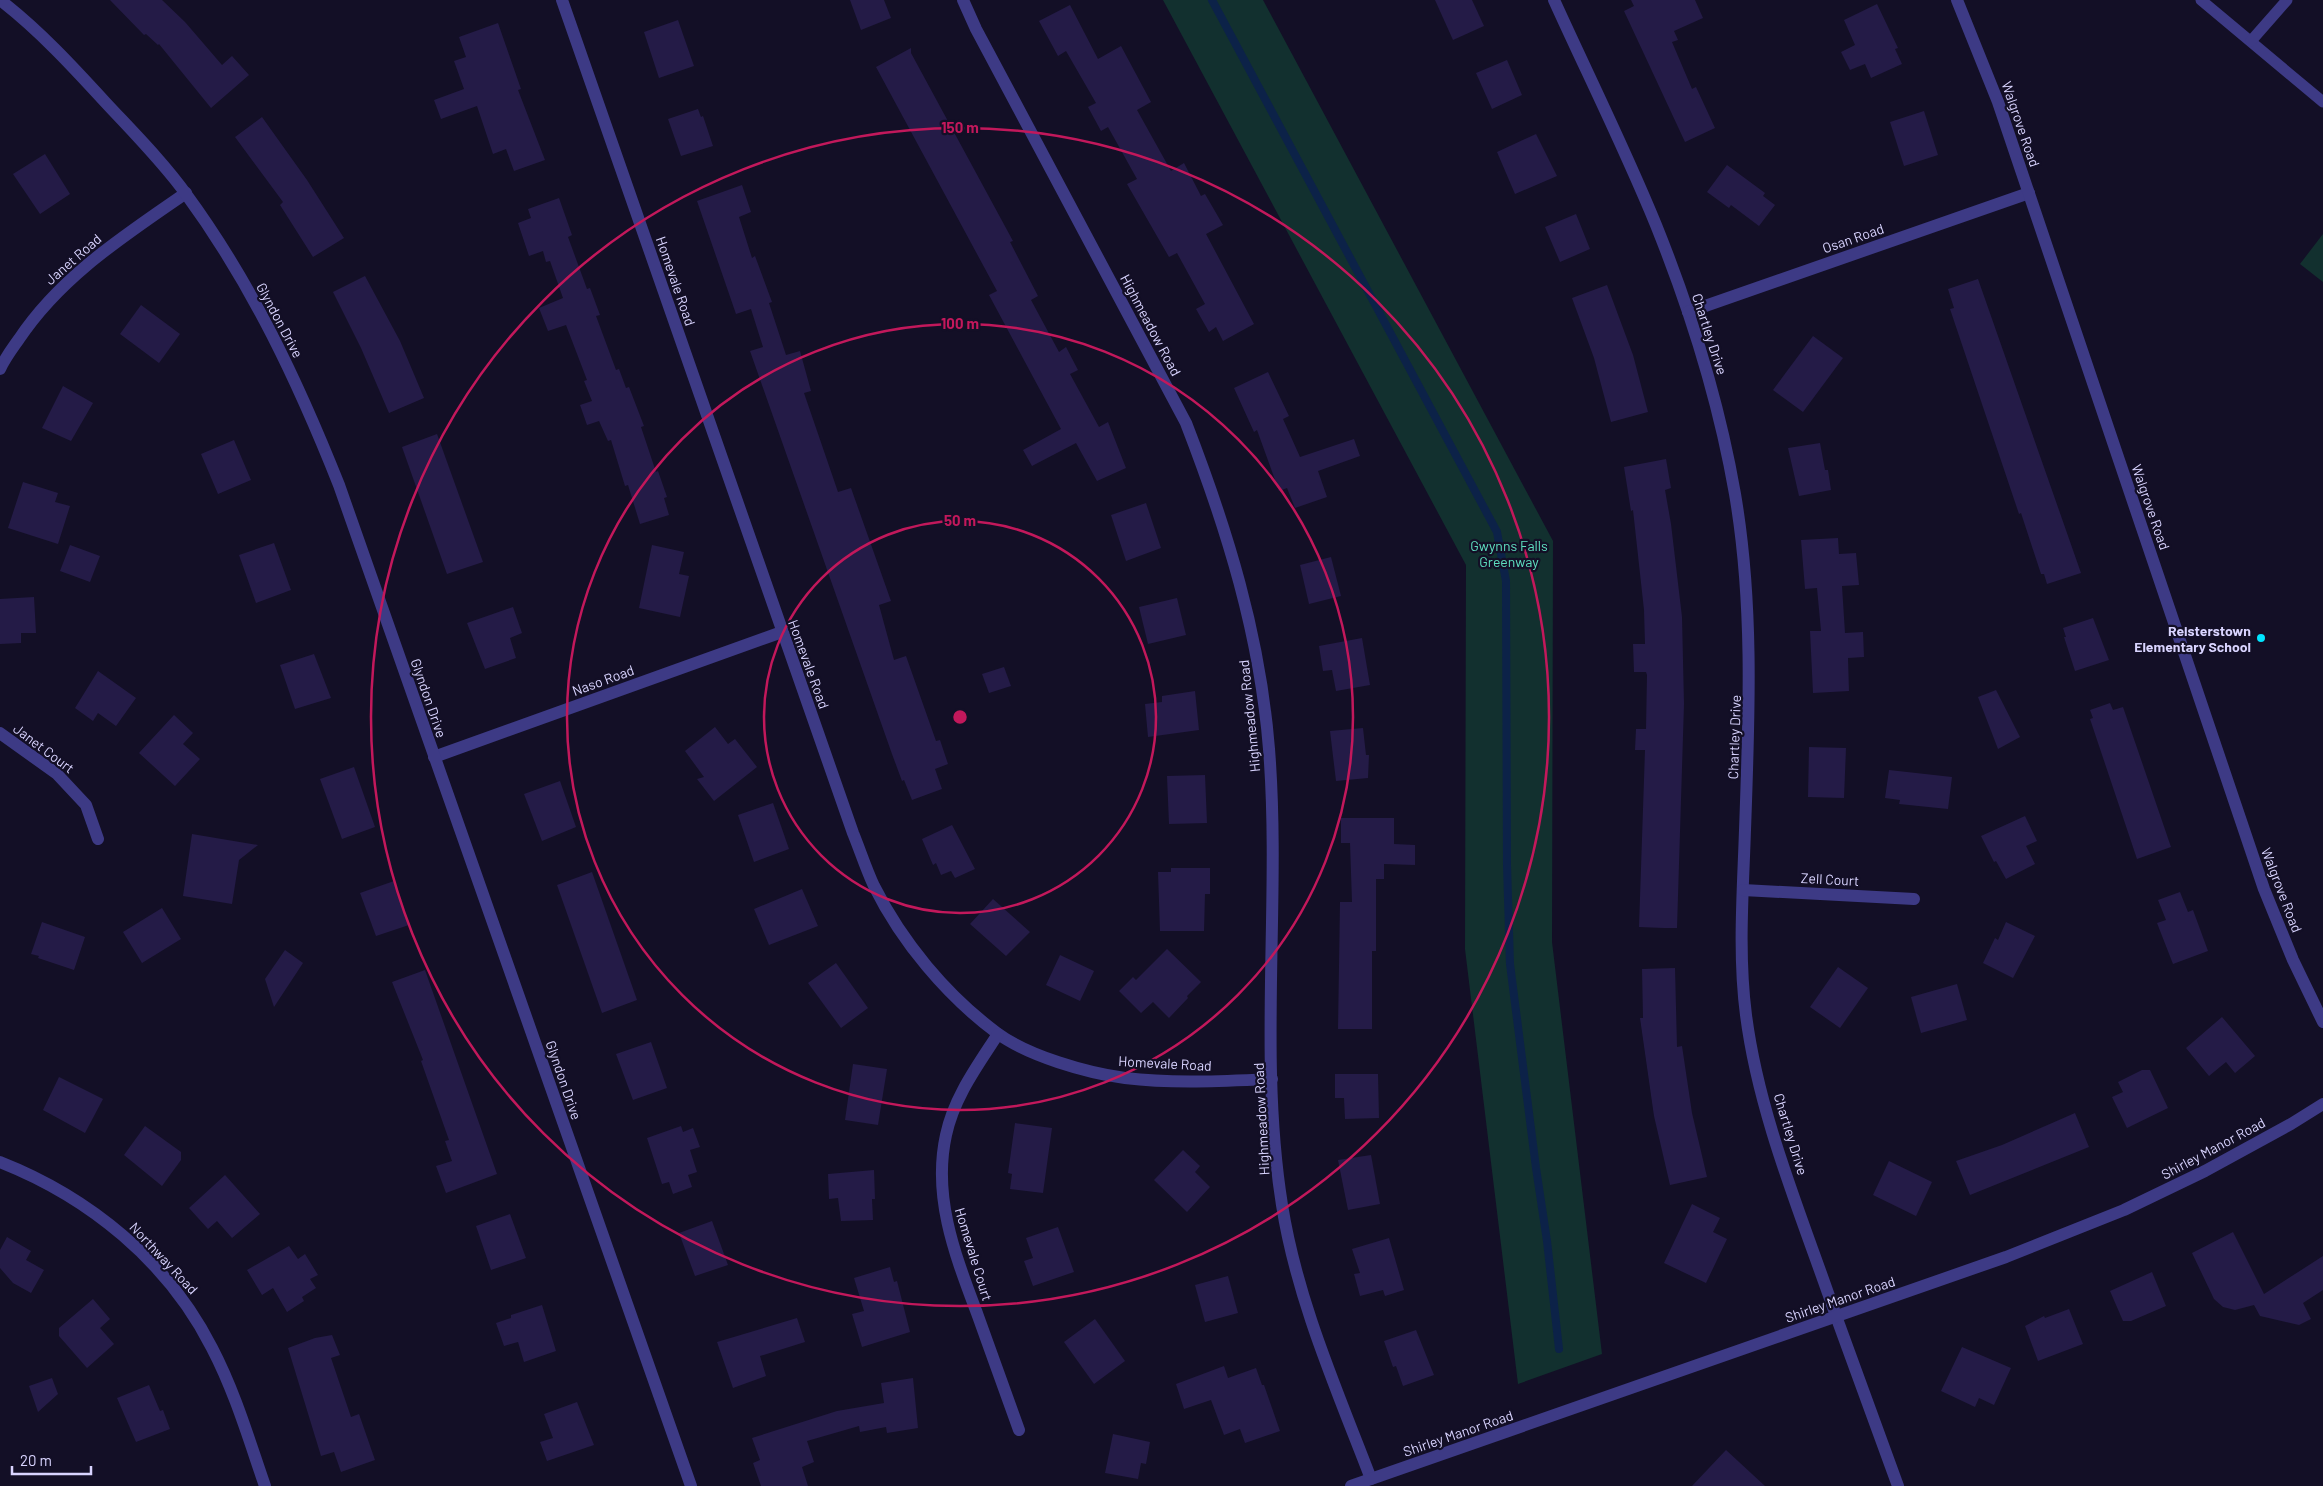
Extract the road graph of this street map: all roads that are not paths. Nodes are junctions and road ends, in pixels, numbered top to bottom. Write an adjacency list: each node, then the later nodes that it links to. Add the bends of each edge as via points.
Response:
1 (0, 0): 11 (street, Glyndon Drive, via 75,69)
2 (562, 0): 14 (street, Homevale Road)
3 (964, 0): 22 (street, Highmeadow Road, via 1186,423 1233,554 1262,679 1269,750 1273,826)
4 (1554, 0): 12 (street, Chartley Drive, via 1656,224)
5 (1957, 0): 10 (street, Walgrove Road, via 1998,102)
6 (2201, 0): 8 (lane)
7 (2287, 0): 8 (lane)
8 (2251, 41): 9 (lane)
9 (2323, 102)
10 (2029, 192): 12 (street, Osan Road); 20 (street, Walgrove Road, via 2264,889)
11 (186, 193): 13 (street, Janet Road, via 91,260 62,286 30,322); 16 (street, Glyndon Drive, via 270,327 307,405 339,485)
12 (1688, 312): 18 (street, Chartley Drive, via 1720,419 1735,497 1746,592 1751,682)
13 (0, 369)
14 (782, 632): 16 (street, Naso Road); 21 (street, Homevale Road, via 874,885 895,923 919,956 953,994)
15 (0, 734): 17 (street, Janet Court, via 57,774 86,804)
16 (434, 757): 29 (street, Glyndon Drive)
17 (98, 838)
18 (1743, 890): 19 (street, Zell Court); 25 (street, Chartley Drive, via 1745,1005 1756,1068 1774,1136)
19 (1914, 899)
20 (2323, 1022)
21 (998, 1034): 22 (street, Homevale Road, via 1039,1055 1080,1069 1124,1078 1187,1082); 26 (street, Homevale Court, via 963,1089 946,1134 940,1175 944,1209 955,1252)
22 (1272, 1079): 27 (street, Highmeadow Road, via 1275,1143 1292,1257 1309,1315)
23 (2323, 1104): 25 (street, Shirley Manor Road, via 2205,1170 2124,1210 2006,1257)
24 (0, 1162): 28 (street, Northway Road, via 27,1172 80,1201 117,1229 188,1305 234,1395)
25 (1836, 1316): 27 (street, Shirley Manor Road); 31 (street, Chartley Drive)
26 (1019, 1430)
27 (1371, 1479): 30 (street, Shirley Manor Road)
28 (265, 1486)
29 (691, 1486)
30 (1351, 1486)
31 (1898, 1486)

